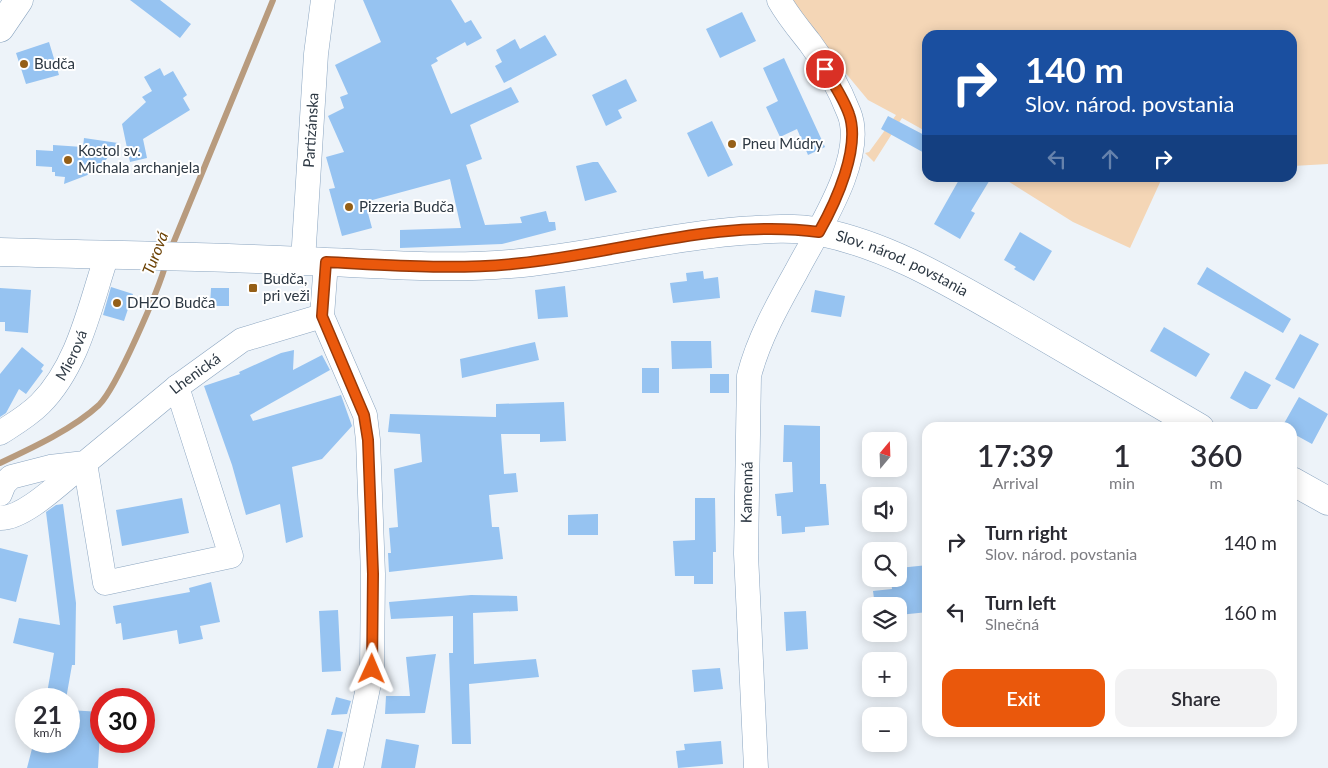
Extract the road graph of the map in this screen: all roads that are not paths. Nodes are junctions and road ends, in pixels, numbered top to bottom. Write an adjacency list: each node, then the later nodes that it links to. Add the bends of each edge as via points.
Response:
1 (19, 0): 4 (street)
2 (323, 0): 8 (street, Partizánska, via 316,54)
3 (779, 0): 5 (street, Kamenná, via 811,45 850,115 850,159)
4 (0, 28)
5 (819, 232): 8 (street, Slov. národ. povstania, via 771,228 723,232 512,264 420,266); 11 (street, Slov. národ. povstania, via 873,247 935,275); 19 (street, Kamenná, via 773,316 754,357 750,376 746,554)
6 (0, 252): 7 (street, Slov. národ. povstania)
7 (107, 255): 8 (street, Slov. národ. povstania); 12 (street, Mierová, via 74,353 60,378 41,404)
8 (315, 261): 9 (street, Partizánska)
9 (322, 316): 10 (street, Lhenická, via 242,340); 18 (street, via 364,415 368,440 373,574 372,669)
10 (177, 387): 13 (street, Lhenická); 13 (street, via 231,556 105,583)
11 (1190, 422)
12 (0, 433)
13 (85, 462): 15 (street, via 11,477); 17 (street, Lhenická, via 24,510 9,518)
14 (1297, 484): 16 (street)
15 (0, 494)
16 (1328, 501)
17 (0, 518)
18 (351, 768)
19 (756, 768)

